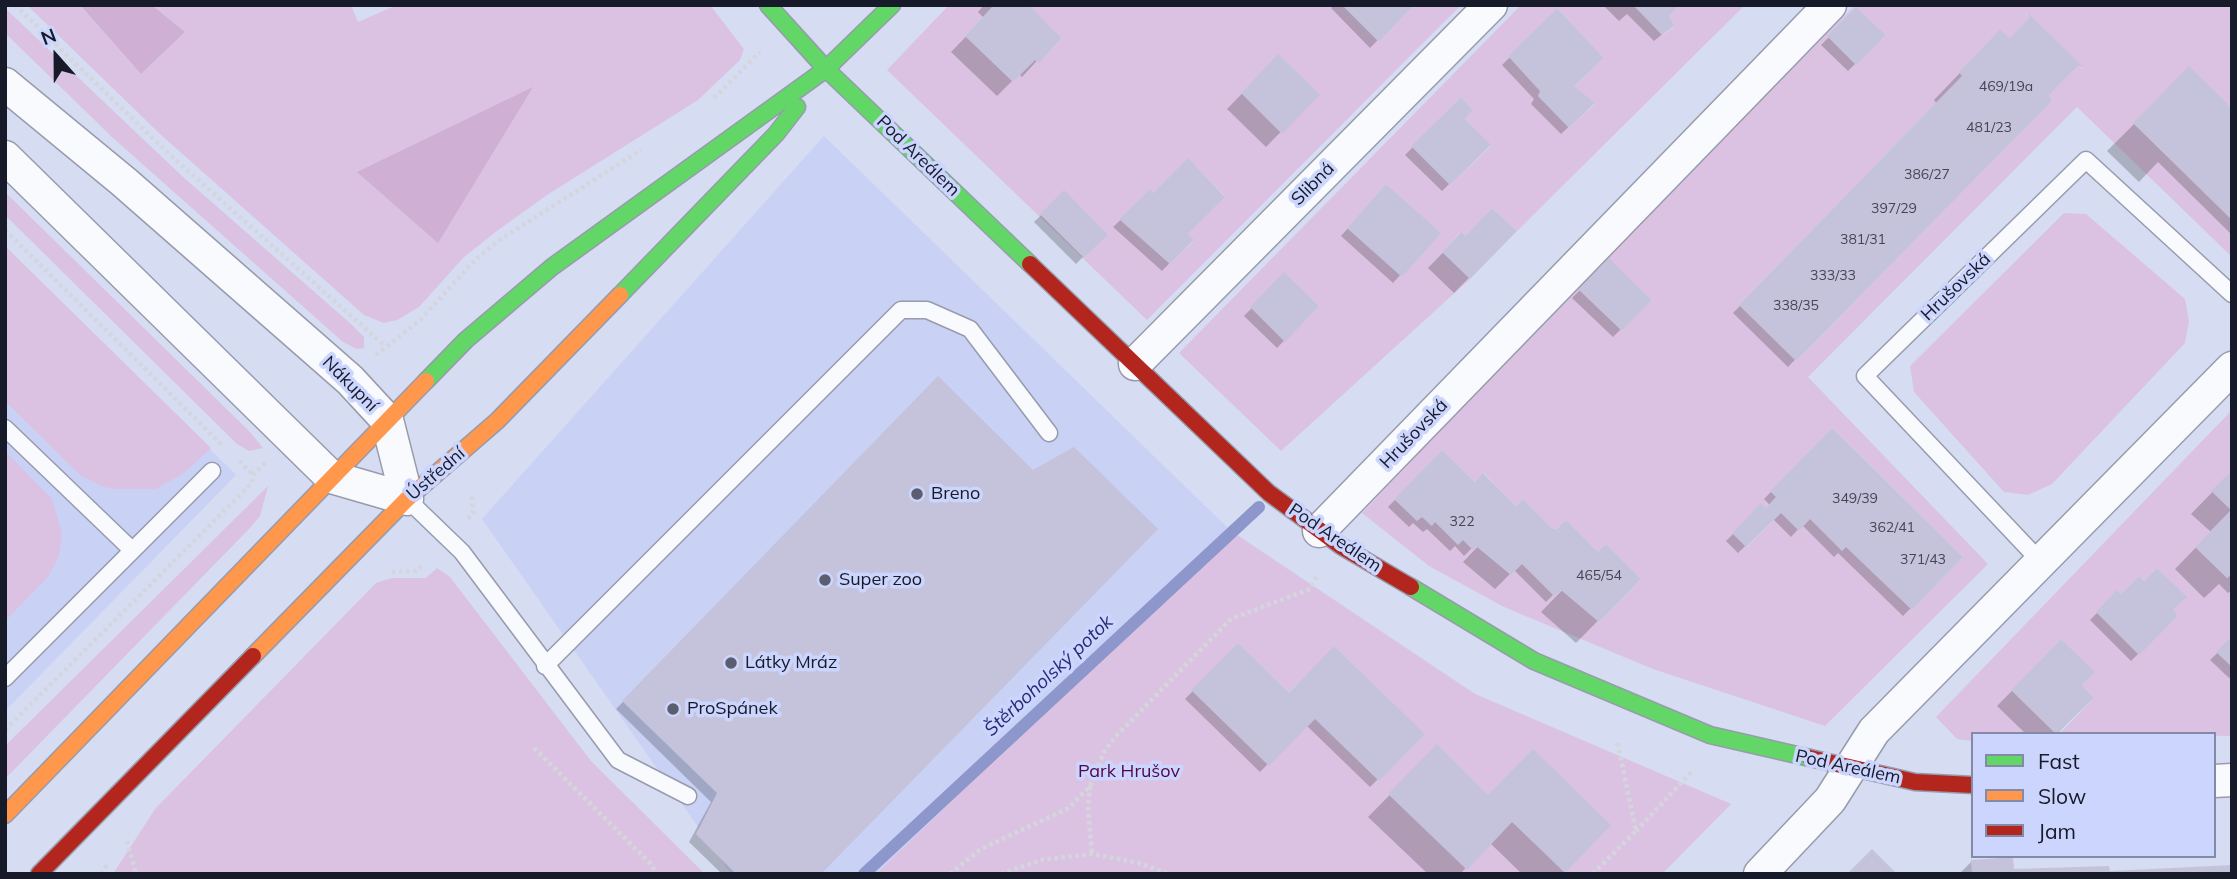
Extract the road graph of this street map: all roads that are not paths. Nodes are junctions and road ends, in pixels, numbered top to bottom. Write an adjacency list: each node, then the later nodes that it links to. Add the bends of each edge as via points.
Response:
1 (768, 5): 5 (street, Pod Areálem)
2 (892, 5): 5 (street, Ústřední)
3 (1491, 5): 9 (street, Slibná)
4 (1830, 5): 17 (street, Hrušovská)
5 (826, 69): 9 (street, Pod Areálem); 11 (street, Ústřední, via 541,276 466,340); 16 (street, Ústřední, via 776,134 497,421)
6 (5, 84): 11 (street, Nákupní, via 350,380)
7 (5, 157): 15 (street)
8 (2232, 294): 19 (lane, Hrušovská, via 2086,159 1865,376)
9 (1135, 364): 17 (street, Pod Areálem, via 1269,493)
10 (2232, 368): 19 (street)
11 (387, 420): 15 (street, Ústřední); 16 (street, Nákupní)
12 (5, 428): 18 (lane)
13 (1049, 433): 20 (lane, via 970,329 927,310 901,310)
14 (212, 471): 18 (lane)
15 (331, 477): 16 (street); 25 (street, Ústřední)
16 (407, 499): 20 (lane, via 462,552); 26 (street, Ústřední)
17 (1319, 531): 22 (street, Pod Areálem, via 1534,661 1710,735)
18 (132, 550): 21 (lane)
19 (2040, 561): 22 (street, via 1874,731)
20 (545, 666): 24 (lane, via 618,760)
21 (5, 678)
22 (1851, 769): 23 (street, Pod Areálem, via 1915,782); 27 (street, via 1830,800)
23 (1971, 785)
24 (688, 796)
25 (5, 815)
26 (39, 874)
27 (1760, 874)

